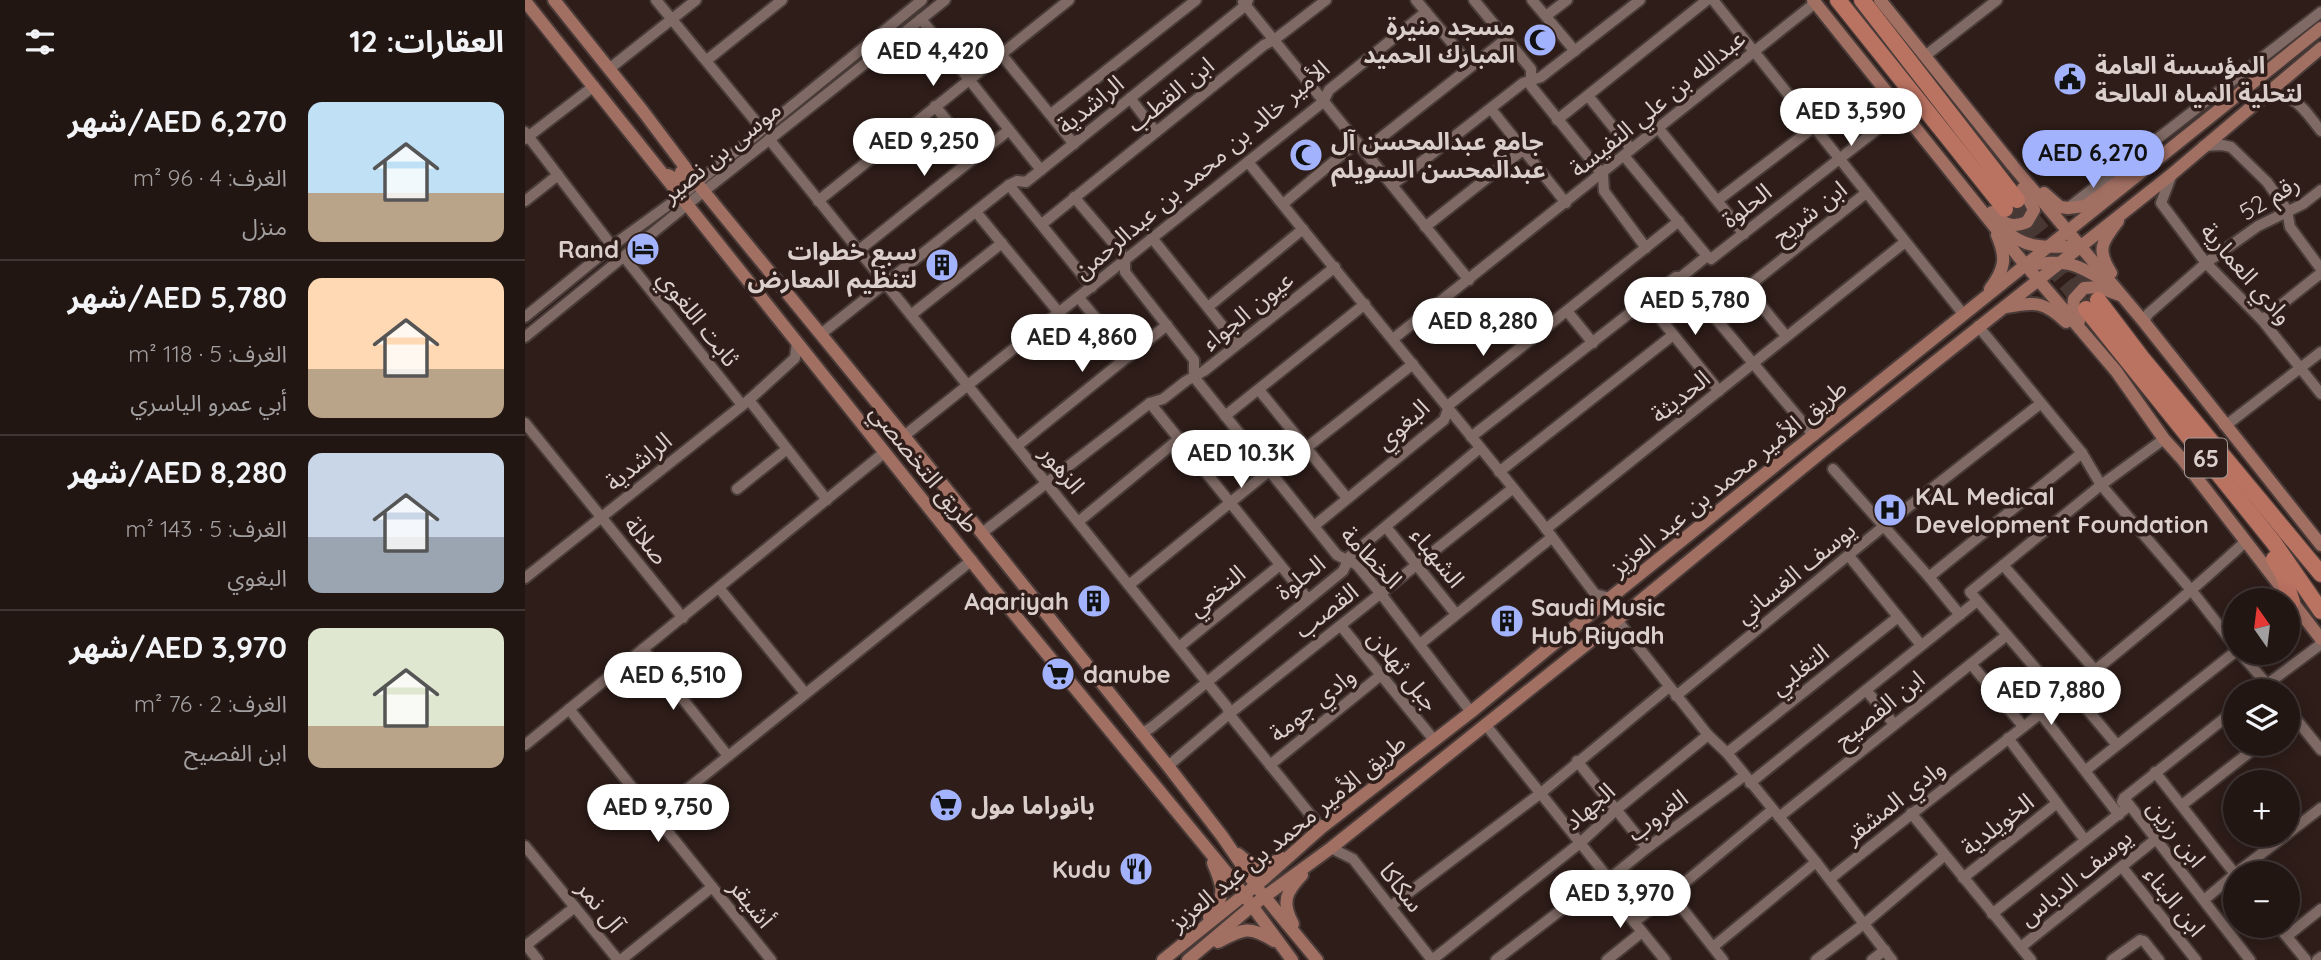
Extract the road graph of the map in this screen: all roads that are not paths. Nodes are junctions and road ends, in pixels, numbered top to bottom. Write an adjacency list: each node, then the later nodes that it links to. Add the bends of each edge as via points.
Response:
1 (554, 0): 39 (main road, طريق التخصصي)
2 (656, 0): 27 (street)
3 (696, 0): 27 (street)
4 (782, 0): 37 (street)
5 (922, 0): 53 (street)
6 (945, 0): 28 (street, موسى بن نصير)
7 (1069, 0): 35 (street)
8 (1196, 0): 50 (street)
9 (1326, 0): 31 (street, ابن القطب)
10 (1416, 0): 24 (street)
11 (1474, 0): 30 (street)
12 (1532, 0): 26 (street)
13 (1567, 0): 26 (street)
14 (1640, 0): 33 (street)
15 (1707, 0): 43 (street)
16 (1713, 0): 34 (street)
17 (1838, 0): 18 (highway, via 2011,205)
18 (1862, 0)
19 (1997, 0): 36 (street)
20 (525, 1): 42 (main road, طريق التخصصي)
21 (1245, 2): 31 (street); 45 (street, الراشدية)
22 (1814, 2): 34 (street, عبدالله بن علي النفيسة); 49 (main road)
23 (1884, 2): 36 (main road)
24 (1426, 12): 38 (street); 46 (street, الأمير خالد بن محمد بن عبدالرحمن, via 1329,90)
25 (2321, 12): 92 (street)
26 (1546, 16): 33 (street)
27 (672, 19): 37 (street); 39 (street)
28 (921, 19): 40 (street); 60 (street, موسى بن نصير)
29 (2321, 28): 73 (main road, طريق الأمير محمد بن عبد العزيز)
30 (1506, 39): 38 (street); 41 (street, via 1531,69)
31 (1274, 40): 46 (street); 58 (street, ابن القطب)
32 (2321, 48): 44 (main road, طريق الأمير محمد بن عبد العزيز)
33 (1575, 51): 41 (street)
34 (1753, 52): 52 (street); 54 (street, عبدالله بن علي النفيسة)
35 (1001, 54): 40 (street); 50 (street)
36 (1925, 56): 56 (main road)
37 (707, 60): 53 (street)
38 (1471, 66): 63 (street)
39 (609, 69): 66 (main road, طريق التخصصي)
40 (969, 79): 47 (street); 55 (street)
41 (1532, 81): 48 (street); 51 (street, via 1531,86)
42 (594, 86): 59 (street); 72 (main road, طريق التخصصي)
43 (1589, 97): 51 (street); 65 (street)
44 (2261, 98): 57 (street, via 2291,97); 62 (main road, طريق الأمير محمد بن عبد العزيز)
45 (1130, 99): 58 (street); 61 (street, الراشدية)
46 (1323, 102): 63 (street); 69 (street, الأمير خالد بن محمد بن عبدالرحمن)
47 (935, 106): 67 (street); 88 (street)
48 (1491, 109): 64 (street); 80 (street)
49 (1902, 110): 68 (street, الحلوة); 78 (main road)
50 (1051, 114): 61 (street)
51 (1557, 120): 75 (street)
52 (1814, 127): 68 (street); 86 (street)
53 (762, 129): 77 (street)
54 (1659, 129): 65 (street, عبدالله بن علي النفيسة); 86 (street)
55 (1009, 130): 67 (street); 71 (street)
56 (1985, 131): 70 (main road); 78 (main road, via 2030,199 2034,210 2029,220 2015,226 2000,221)
57 (2321, 131)
58 (1156, 132): 84 (street, ابن القطب)
59 (526, 136): 74 (street)
60 (769, 139): 77 (street, موسى بن نصير); 88 (street, الزهور)
61 (1074, 144): 71 (street, الراشدية)
62 (2203, 146): 76 (main road, طريق الأمير محمد بن عبد العزيز); 94 (street, via 2231,147 2267,182)
63 (1361, 147): 80 (street); 90 (street)
64 (1524, 149): 89 (street); 100 (street)
65 (1628, 153): 75 (street, عبدالله بن علي النفيسة); 97 (street)
66 (676, 156): 72 (main road, via 689,186); 81 (main road, طريق التخصصي)
67 (976, 157): 111 (street)
68 (1839, 158): 83 (street); 103 (street, الحلوة)
69 (1248, 162): 90 (street); 104 (street, الأمير خالد بن محمد بن عبدالرحمن)
70 (2013, 166): 92 (main road, via 2029,173 2050,200); 102 (main road)
71 (1041, 170): 79 (street, الراشدية, via 1026,182)
72 (661, 171): 85 (main road, طريق التخصصي)
73 (2142, 173): 92 (main road, via 2119,180 2085,206); 102 (main road, طريق الأمير محمد بن عبد العزيز)
74 (558, 174): 87 (street); 107 (street)
75 (1602, 174): 89 (street, عبدالله بن علي النفيسة); 110 (street, via 1604,191)
76 (2172, 174): 91 (main road, طريق الأمير محمد بن عبد العزيز); 116 (street, وادي العمارية, via 2161,203)
77 (713, 177): 81 (street, موسى بن نصير)
78 (1957, 177): 109 (main road, via 2013,239); 117 (main road); 129 (main road, via 2001,245 2004,264)
79 (1009, 185): 95 (street, الراشدية); 98 (street)
80 (1392, 185): 100 (street)
81 (700, 187): 85 (street, موسى بن نصير); 96 (main road, طريق التخصصي)
82 (2321, 190): 94 (street, رقم 52)
83 (1866, 193): 105 (street); 125 (street, ابن شريح)
84 (1074, 197): 98 (street, ابن القطب); 114 (street, الخطامة)
85 (684, 200): 93 (street, موسى بن نصير); 99 (main road, طريق التخصصي)
86 (1718, 200): 103 (street)
87 (525, 201)
88 (818, 201): 111 (street, الزهور)
89 (1566, 203): 121 (street, عبدالله بن علي النفيسة)
90 (1283, 204): 101 (street)
91 (2129, 206): 108 (main road, طريق الأمير محمد بن عبد العزيز); 140 (main road, via 2101,251)
92 (2068, 208)
93 (671, 210): 107 (street); 113 (street, موسى بن نصير)
94 (2287, 210): 116 (street, رقم 52); 119 (street, via 2290,227)
95 (976, 212): 106 (street); 123 (street, الراشدية)
96 (722, 214): 99 (main road, via 696,200); 143 (main road, طريق التخصصي)
97 (1679, 221): 110 (street, البغوي); 112 (street)
98 (1042, 224): 124 (street)
99 (707, 227): 148 (main road, طريق التخصصي)
100 (1425, 227): 121 (street)
101 (1303, 229): 118 (street); 131 (street)
102 (2067, 231): 108 (main road); 109 (main road, طريق الأمير محمد بن عبد العزيز)
103 (1744, 234): 112 (street, الحلوة, via 1711,259)
104 (1152, 238): 114 (street, الأمير خالد بن محمد بن عبدالرحمن); 131 (street)
105 (1905, 242): 137 (street); 146 (street, الحديثة)
106 (1002, 243): 134 (street); 135 (street)
107 (613, 246): 138 (street)
108 (2079, 246): 109 (main road); 115 (main road, طريق الأمير محمد بن عبد العزيز); 126 (main road)
109 (2049, 247): 117 (main road, طريق الأمير محمد بن عبد العزيز)
110 (1646, 248): 133 (street, البغوي)
111 (858, 251): 123 (street, الزهور)
112 (1707, 256): 120 (street, الحلوة)
113 (624, 257): 144 (street, موسى بن نصير); 163 (street, ثابت اللغوي)
114 (1125, 260): 124 (street, الأمير خالد بن محمد بن عبدالرحمن); 141 (street, الخطامة, via 1125,272)
115 (2060, 261): 117 (main road); 122 (main road, طريق الأمير محمد بن عبد العزيز); 126 (main road, via 2078,265)
116 (2206, 263): 139 (street, وادي العمارية); 140 (street, رقم 52)
117 (2026, 265): 122 (main road); 129 (main road, طريق الأمير محمد بن عبد العزيز)
118 (1335, 267): 130 (street); 150 (street, عيون الجواء)
119 (2321, 271): 139 (street)
120 (1679, 277): 128 (street, الحلوة); 136 (street)
121 (1469, 279): 147 (street, عبدالله بن علي النفيسة)
122 (2038, 279): 132 (main road, طريق الأمير محمد بن عبد العزيز); 156 (main road)
123 (884, 284): 135 (street, الزهور); 143 (street, الراشدية)
124 (1092, 287): 127 (street, الأمير خالد بن محمد بن عبدالرحمن)
125 (1747, 288): 136 (street, ابن شريح); 146 (street)
126 (2123, 297): 140 (main road); 156 (main road, via 2092,286 2074,299 2080,323 2105,350)
127 (1079, 298): 134 (street, الأمير خالد بن محمد بن عبدالرحمن); 152 (street)
128 (1646, 301): 145 (street); 149 (street, الحلوة)
129 (1980, 302): 137 (main road, طريق الأمير محمد بن عبد العزيز)
130 (1365, 304): 147 (street); 159 (street)
131 (1208, 306): 150 (street)
132 (2003, 307): 142 (main road, طريق الأمير محمد بن عبد العزيز); 156 (main road, via 2039,303 2046,307)
133 (1567, 311): 149 (street); 165 (street, البغوي)
134 (1060, 314): 158 (street, الأمير خالد بن محمد بن عبدالرحمن)
135 (911, 315): 158 (street, الزهور)
136 (1712, 315): 154 (street)
137 (1964, 315): 170 (main road, طريق الأمير محمد بن عبد العزيز)
138 (525, 317)
139 (2262, 320): 155 (street, وادي العمارية)
140 (2144, 322): 168 (main road)
141 (1167, 325): 152 (street); 157 (street, الخطامة, via 1193,360)
142 (1978, 327): 164 (street); 224 (main road, طريق الأمير محمد بن عبد العزيز)
143 (821, 334): 169 (main road, طريق التخصصي)
144 (526, 335)
145 (1673, 335): 160 (street); 182 (street)
146 (1786, 336): 154 (street, الحديثة)
147 (1393, 339): 153 (street)
148 (797, 342): 163 (street, الراشدية, via 795,358); 178 (main road, طريق التخصصي)
149 (1593, 342): 171 (street, الحلوة)
150 (1237, 344): 157 (street, عيون الجواء)
151 (2321, 352): 155 (street)
152 (1128, 357): 174 (street)
153 (1413, 364): 165 (street); 175 (street)
154 (1752, 364): 160 (street, الحديثة); 170 (street)
155 (2301, 369): 161 (street, وادي العمارية); 168 (street)
156 (2116, 372): 173 (main road)
157 (1194, 377): 162 (street, عيون الجواء, via 1163,399); 166 (street, الخطامة)
158 (968, 386): 169 (street, الأمير خالد بن محمد بن عبدالرحمن); 174 (street, الزهور)
159 (1259, 390): 166 (street); 175 (street)
160 (1719, 391): 197 (street, الحديثة)
161 (2321, 394)
162 (1150, 402): 172 (street); 183 (street, عيون الجواء)
163 (745, 403): 176 (street, ثابت اللغوي); 191 (street, الراشدية)
164 (2040, 404): 179 (street); 194 (street, يوسف الغساني)
165 (1448, 409): 171 (street); 187 (street, البغوي, via 1444,420)
166 (1225, 416): 181 (street, الخطامة)
167 (525, 423): 191 (street, صلالة)
168 (2224, 425): 199 (main road)
169 (904, 436): 196 (main road, طريق التخصصي)
170 (1814, 436): 217 (main road, طريق الأمير محمد بن عبد العزيز)
171 (1471, 437): 177 (street)
172 (1180, 438): 189 (street); 192 (street)
173 (2164, 439): 184 (street, الغروب); 198 (main road)
174 (1017, 446): 183 (street, الزهور)
175 (1306, 448): 187 (street)
176 (787, 449): 185 (street); 188 (street, ثابت اللغوي)
177 (1480, 449): 182 (street); 195 (street, الحلوة)
178 (885, 452): 188 (street); 201 (main road, طريق التخصصي)
179 (2082, 453): 184 (street); 207 (street)
180 (1833, 469): 194 (street)
181 (1269, 471): 189 (street); 193 (street, الخطامة)
182 (1499, 472): 186 (street)
183 (1047, 484): 192 (street, الزهور); 196 (street, عيون الجواء)
184 (2101, 485): 205 (street, الغروب); 213 (street)
185 (737, 489)
186 (1512, 489): 197 (street); 204 (street, القصب)
187 (1347, 498): 193 (street, البغوي)
188 (827, 500): 210 (street)
189 (1230, 502): 203 (street); 209 (street)
190 (2248, 511): 206 (highway, 65, via 2092,305 2143,358); 212 (highway); 218 (highway, 65)
191 (601, 517): 208 (street, الراشدية); 223 (street, صلالة)
192 (1078, 522): 209 (street, الزهور)
193 (1314, 526): 202 (street, الخطامة, via 1337,555)
194 (1884, 526): 200 (street, يوسف الغساني); 207 (street)
195 (1386, 527): 202 (street, الحلوة); 204 (street, الشهباء)
196 (982, 533): 253 (main road, طريق التخصصي)
197 (1548, 533): 217 (street, via 1595,594); 220 (street, الحديثة)
198 (2245, 542): 211 (main road); 213 (street, وادي المشقر)
199 (2321, 545)
200 (1849, 556): 222 (street); 241 (street, يوسف الغساني)
201 (972, 561): 242 (street); 289 (main road, طريق التخصصي)
202 (1348, 561): 214 (street, الخطامة, via 1357,565); 216 (street, الحلوة, via 1343,571)
203 (1280, 565): 216 (street); 231 (street, النخعي)
204 (1417, 565): 214 (street, القصب); 220 (street, الشهباء)
205 (2003, 565): 215 (street, الغروب); 235 (street)
206 (2321, 575)
207 (1929, 577): 221 (street)
208 (525, 578)
209 (1129, 585): 231 (street, الزهور)
210 (719, 587): 223 (street); 242 (street)
211 (2281, 588)
212 (2288, 588)
213 (2192, 591): 226 (street); 235 (street, وادي المشقر)
214 (1381, 594): 225 (street, القصب); 229 (street, الخطامة)
215 (1973, 597): 221 (street, الغروب); 227 (street)
216 (1307, 598): 238 (street, الحلوة)
217 (1610, 598): 245 (main road, طريق الأمير محمد بن عبد العزيز)
218 (2321, 611)
219 (2300, 613): 228 (main road)
220 (1456, 614): 229 (street, الحديثة)
221 (1959, 615): 230 (street, الغروب)
222 (1898, 617): 230 (street); 260 (street, التغلبي)
223 (683, 618): 232 (street)
224 (1617, 620): 241 (street); 249 (main road, طريق الأمير محمد بن عبد العزيز)
225 (1341, 626): 236 (street, جبل ثهلان); 246 (street, القصب)
226 (2223, 631)
227 (2007, 635): 234 (street, ابن الفصيح); 243 (street)
228 (2321, 641): 237 (street)
229 (1420, 644): 245 (street, الخطامة)
230 (1921, 645): 240 (street, الغروب)
231 (1179, 647): 238 (street, الزهور)
232 (643, 649): 244 (street); 261 (street)
233 (2223, 661): 257 (street)
234 (1971, 664): 250 (street, ابن الفصيح); 251 (street)
235 (2094, 669): 239 (street, وادي المشقر)
236 (1381, 675): 256 (street, جبل ثهلان); 264 (street, وادي جومة)
237 (2277, 679)
238 (1206, 681): 246 (street, الزهور); 253 (street, الحلوة)
239 (2070, 689): 243 (street, وادي المشقر); 257 (street)
240 (1866, 690): 250 (street); 268 (street, الغروب)
241 (1673, 691): 254 (street); 263 (street, يوسف الغساني)
242 (806, 693): 261 (street)
243 (2061, 698): 247 (street, وادي المشقر)
244 (569, 709): 258 (street); 277 (street, أشيقر)
245 (1471, 712): 256 (main road, طريق الأمير محمد بن عبد العزيز)
246 (1229, 714): 264 (street, الزهور); 265 (street, القصب)
247 (2041, 714): 251 (street, وادي المشقر); 266 (street)
248 (2223, 719): 267 (street)
249 (1485, 724): 269 (street); 287 (main road, طريق الأمير محمد بن عبد العزيز)
250 (1894, 724): 275 (street, ابن الفصيح)
251 (2023, 726): 255 (street, وادي المشقر)
252 (2300, 727): 259 (street)
253 (1141, 733): 265 (main road, طريق التخصصي)
254 (1708, 735): 260 (street); 274 (street, الجهاد)
255 (2008, 738): 271 (street); 276 (street, وادي المشقر)
256 (1434, 740): 280 (main road, طريق الأمير محمد بن عبد العزيز)
257 (2117, 744): 266 (street)
258 (525, 745)
259 (2321, 750)
260 (1727, 753): 268 (street)
261 (728, 756): 277 (street)
262 (2244, 756): 272 (street)
263 (1577, 761): 269 (street, يوسف الغساني); 274 (street)
264 (1270, 765): 280 (street, الزهور)
265 (1168, 766): 281 (main road, طريق التخصصي)
266 (2086, 770): 278 (street)
267 (2155, 772): 270 (street); 272 (street)
268 (1747, 780): 275 (street); 288 (street, الغروب)
269 (1541, 793): 284 (street); 311 (street, يوسف الغساني)
270 (2126, 802): 278 (street); 282 (street, ابن رزين)
271 (2057, 803): 283 (street); 301 (street, الخويلدية)
272 (2182, 804): 294 (street)
273 (2321, 808): 279 (street)
274 (1617, 809): 284 (street, الجهاد); 288 (street)
275 (1776, 813): 296 (street); 307 (street, ابن الفصيح)
276 (1911, 813): 291 (street); 303 (street, وادي المشقر)
277 (655, 815): 306 (street, أشيقر)
278 (2119, 815): 283 (street)
279 (2300, 824)
280 (1321, 828): 290 (main road, طريق الأمير محمد بن عبد العزيز)
281 (1222, 836): 290 (main road, via 1240,857 1254,864 1272,863); 297 (main road, طريق التخصصي)
282 (2156, 839): 298 (street, يوسف الدباس); 310 (street, ابن رزين)
283 (2085, 840): 314 (street)
284 (1580, 843): 302 (street); 336 (street, الجهاد)
285 (525, 846): 292 (street, آل نمر)
286 (2270, 847): 295 (street)
287 (1331, 848): 293 (main road, طريق الأمير محمد بن عبد العزيز); 311 (street, سكاكا, via 1353,859)
288 (1647, 848): 302 (street, الغروب)
289 (1207, 850): 300 (main road, طريق التخصصي); 320 (main road, via 1221,882 1221,900)
290 (1294, 850): 299 (main road, via 1279,874 1281,879); 305 (main road, طريق الأمير محمد بن عبد العزيز)
291 (1944, 856): 301 (street); 316 (street)
292 (529, 859): 312 (street, آل نمر)
293 (1316, 859): 299 (main road, طريق الأمير محمد بن عبد العزيز); 321 (main road, via 1287,897 1287,913)
294 (2225, 861)
295 (2252, 861)
296 (1816, 862): 303 (street); 324 (street)
297 (1241, 864): 300 (main road, via 1249,885); 305 (main road, طريق التخصصي)
298 (2122, 867): 325 (street, يوسف الدباس); 345 (street, ابن البناء)
299 (1303, 868): 308 (main road, طريق الأمير محمد بن عبد العزيز)
300 (1226, 871): 309 (main road, طريق التخصصي)
301 (1963, 878): 314 (street)
302 (1604, 879): 315 (street); 329 (street, الغروب)
303 (1829, 879): 316 (street)
304 (2223, 884): 310 (street)
305 (1255, 885): 308 (main road, طريق التخصصي); 309 (main road, طريق الأمير محمد بن عبد العزيز)
306 (712, 887): 331 (street); 332 (street, أشيقر)
307 (1671, 894): 315 (street, ابن الفصيح); 324 (street)
308 (1264, 897): 309 (main road, طريق الأمير محمد بن عبد العزيز); 321 (main road, طريق التخصصي)
309 (1248, 900): 320 (main road, طريق الأمير محمد بن عبد العزيز); 323 (main road, طريق التخصصي); 328 (main road, طريق الأمير محمد بن عبد العزيز)
310 (2204, 900): 327 (street, ابن رزين)
311 (1391, 906): 336 (street, سكاكا)
312 (575, 907): 322 (street); 331 (street, آل نمر)
313 (2321, 909): 317 (street)
314 (1992, 914): 325 (street)
315 (1634, 922): 318 (street)
316 (1865, 923): 326 (street); 340 (street)
317 (2300, 926)
318 (1642, 932): 337 (street); 338 (street)
319 (2289, 938): 347 (street)
320 (1184, 942): 333 (main road, طريق الأمير محمد بن عبد العزيز)
321 (1305, 945): 335 (main road, طريق التخصصي)
322 (526, 946): 330 (street)
323 (1281, 946): 328 (main road, via 1251,929 1234,933); 334 (main road, طريق التخصصي)
324 (1713, 947): 339 (street)
325 (2021, 947): 342 (street)
326 (1889, 955): 341 (street)
327 (2247, 956): 346 (street)
328 (1191, 957)
329 (1504, 958)
330 (538, 960)
331 (619, 960)
332 (771, 960)
333 (1163, 960)
334 (1292, 960)
335 (1317, 960)
336 (1432, 960)
337 (1607, 960)
338 (1665, 960)
339 (1723, 960)
340 (1816, 960)
341 (1873, 960)
342 (2031, 960)
343 (2112, 960): 344 (street, via 2140,940)
344 (2159, 960)
345 (2196, 960)
346 (2234, 960)
347 (2306, 960)

